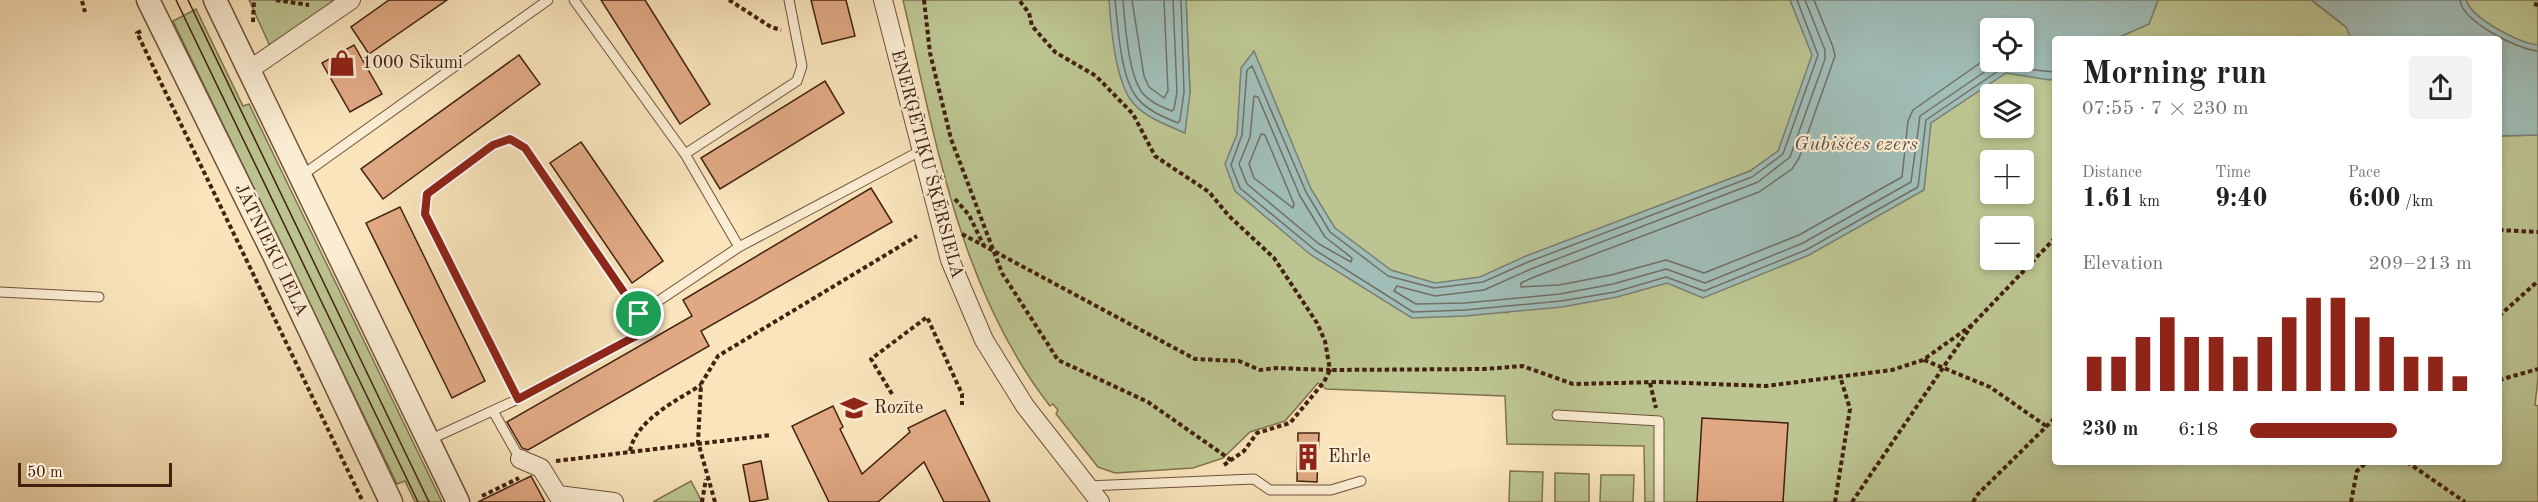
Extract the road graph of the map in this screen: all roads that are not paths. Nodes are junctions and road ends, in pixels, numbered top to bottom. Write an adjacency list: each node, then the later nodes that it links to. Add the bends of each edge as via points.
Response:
1 (148, 0): 24 (street, JĀTNIEKU IELA, via 274,255)
2 (215, 0): 8 (street)
3 (351, 0): 8 (street)
4 (548, 0): 11 (lane)
5 (574, 0): 10 (lane)
6 (789, 0): 10 (lane, via 802,66 797,81)
7 (884, 0): 9 (street, ENERĢĒTIĶU ŠĶĒRSIELA)
8 (249, 70): 11 (street)
9 (920, 151): 12 (lane); 22 (street, ENERĢĒTIĶU ŠĶĒRSIELA, via 950,260 984,340 1025,406)
10 (685, 154): 12 (lane)
11 (301, 176): 19 (street)
12 (739, 247): 15 (lane)
13 (0, 292): 14 (lane)
14 (99, 297)
15 (639, 314): 16 (lane, via 649,329); 16 (lane, via 525,148 510,139 493,145 427,194 425,214)
16 (518, 399): 17 (lane)
17 (493, 411): 19 (lane); 20 (lane)
18 (1557, 416): 28 (lane, via 1659,421)
19 (428, 440): 25 (street)
20 (531, 463): 23 (street)
21 (1361, 481): 22 (lane, via 1331,490 1270,490 1254,479)
22 (1087, 486): 27 (street, ENERĢĒTIĶU ŠĶĒRSIELA)
23 (560, 498): 26 (street)
24 (385, 500)
25 (458, 502)
26 (614, 502)
27 (1100, 502)
28 (1659, 502)

